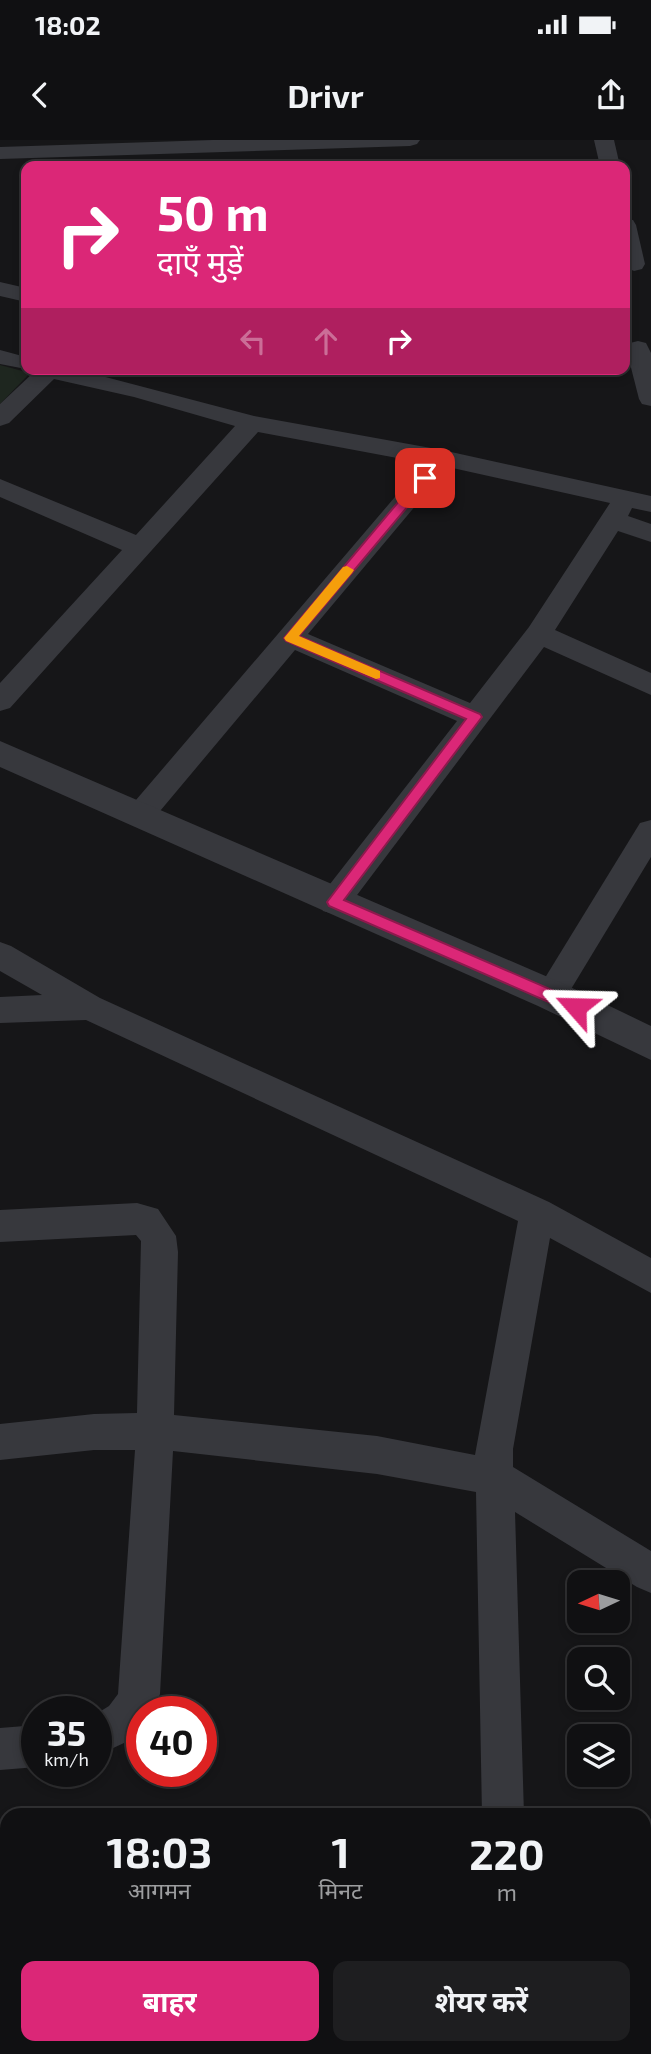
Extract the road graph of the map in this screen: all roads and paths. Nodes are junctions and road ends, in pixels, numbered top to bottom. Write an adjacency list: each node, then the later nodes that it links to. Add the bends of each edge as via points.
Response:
1 (410, 140): 3 (street); 7 (street)
2 (604, 140): 8 (street)
3 (279, 142): 5 (street); 6 (street)
4 (0, 153): 5 (street)
5 (106, 158)
6 (281, 161)
7 (412, 161)
8 (609, 161)
9 (630, 241): 10 (street)
10 (637, 264)
11 (0, 289): 12 (street)
12 (21, 293)
13 (638, 348): 20 (street)
14 (0, 357): 15 (street)
15 (21, 363)
16 (34, 375): 21 (street)
17 (69, 375): 19 (street)
18 (148, 375): 19 (street)
19 (138, 391): 22 (street)
20 (651, 399)
21 (0, 418)
22 (252, 423): 23 (street); 27 (street)
23 (442, 458): 25 (street); 29 (street)
24 (0, 487): 27 (street)
25 (630, 508): 26 (street); 28 (street)
26 (651, 533)
27 (140, 547): 31 (street)
28 (539, 634): 30 (street); 32 (street)
29 (290, 638): 32 (street); 34 (street)
30 (651, 685)
31 (0, 701)
32 (475, 717): 36 (street)
33 (0, 753): 34 (street)
34 (140, 815): 36 (street)
35 (651, 831): 38 (street)
36 (334, 902): 38 (street)
37 (0, 955): 39 (street)
38 (551, 995): 41 (street)
39 (89, 1007): 40 (street); 42 (street)
40 (0, 1010)
41 (651, 1044)
42 (537, 1213): 44 (street); 47 (street, via 497,1420)
43 (0, 1226): 45 (street, via 117,1218 150,1224 160,1252)
44 (651, 1277)
45 (155, 1431): 46 (street); 47 (street, via 377,1455); 49 (street, via 139,1694 130,1716)
46 (0, 1442)
47 (494, 1477): 48 (street); 52 (street)
48 (651, 1573)
49 (112, 1729)
50 (21, 1747): 51 (street)
51 (0, 1749)
52 (503, 1808)

